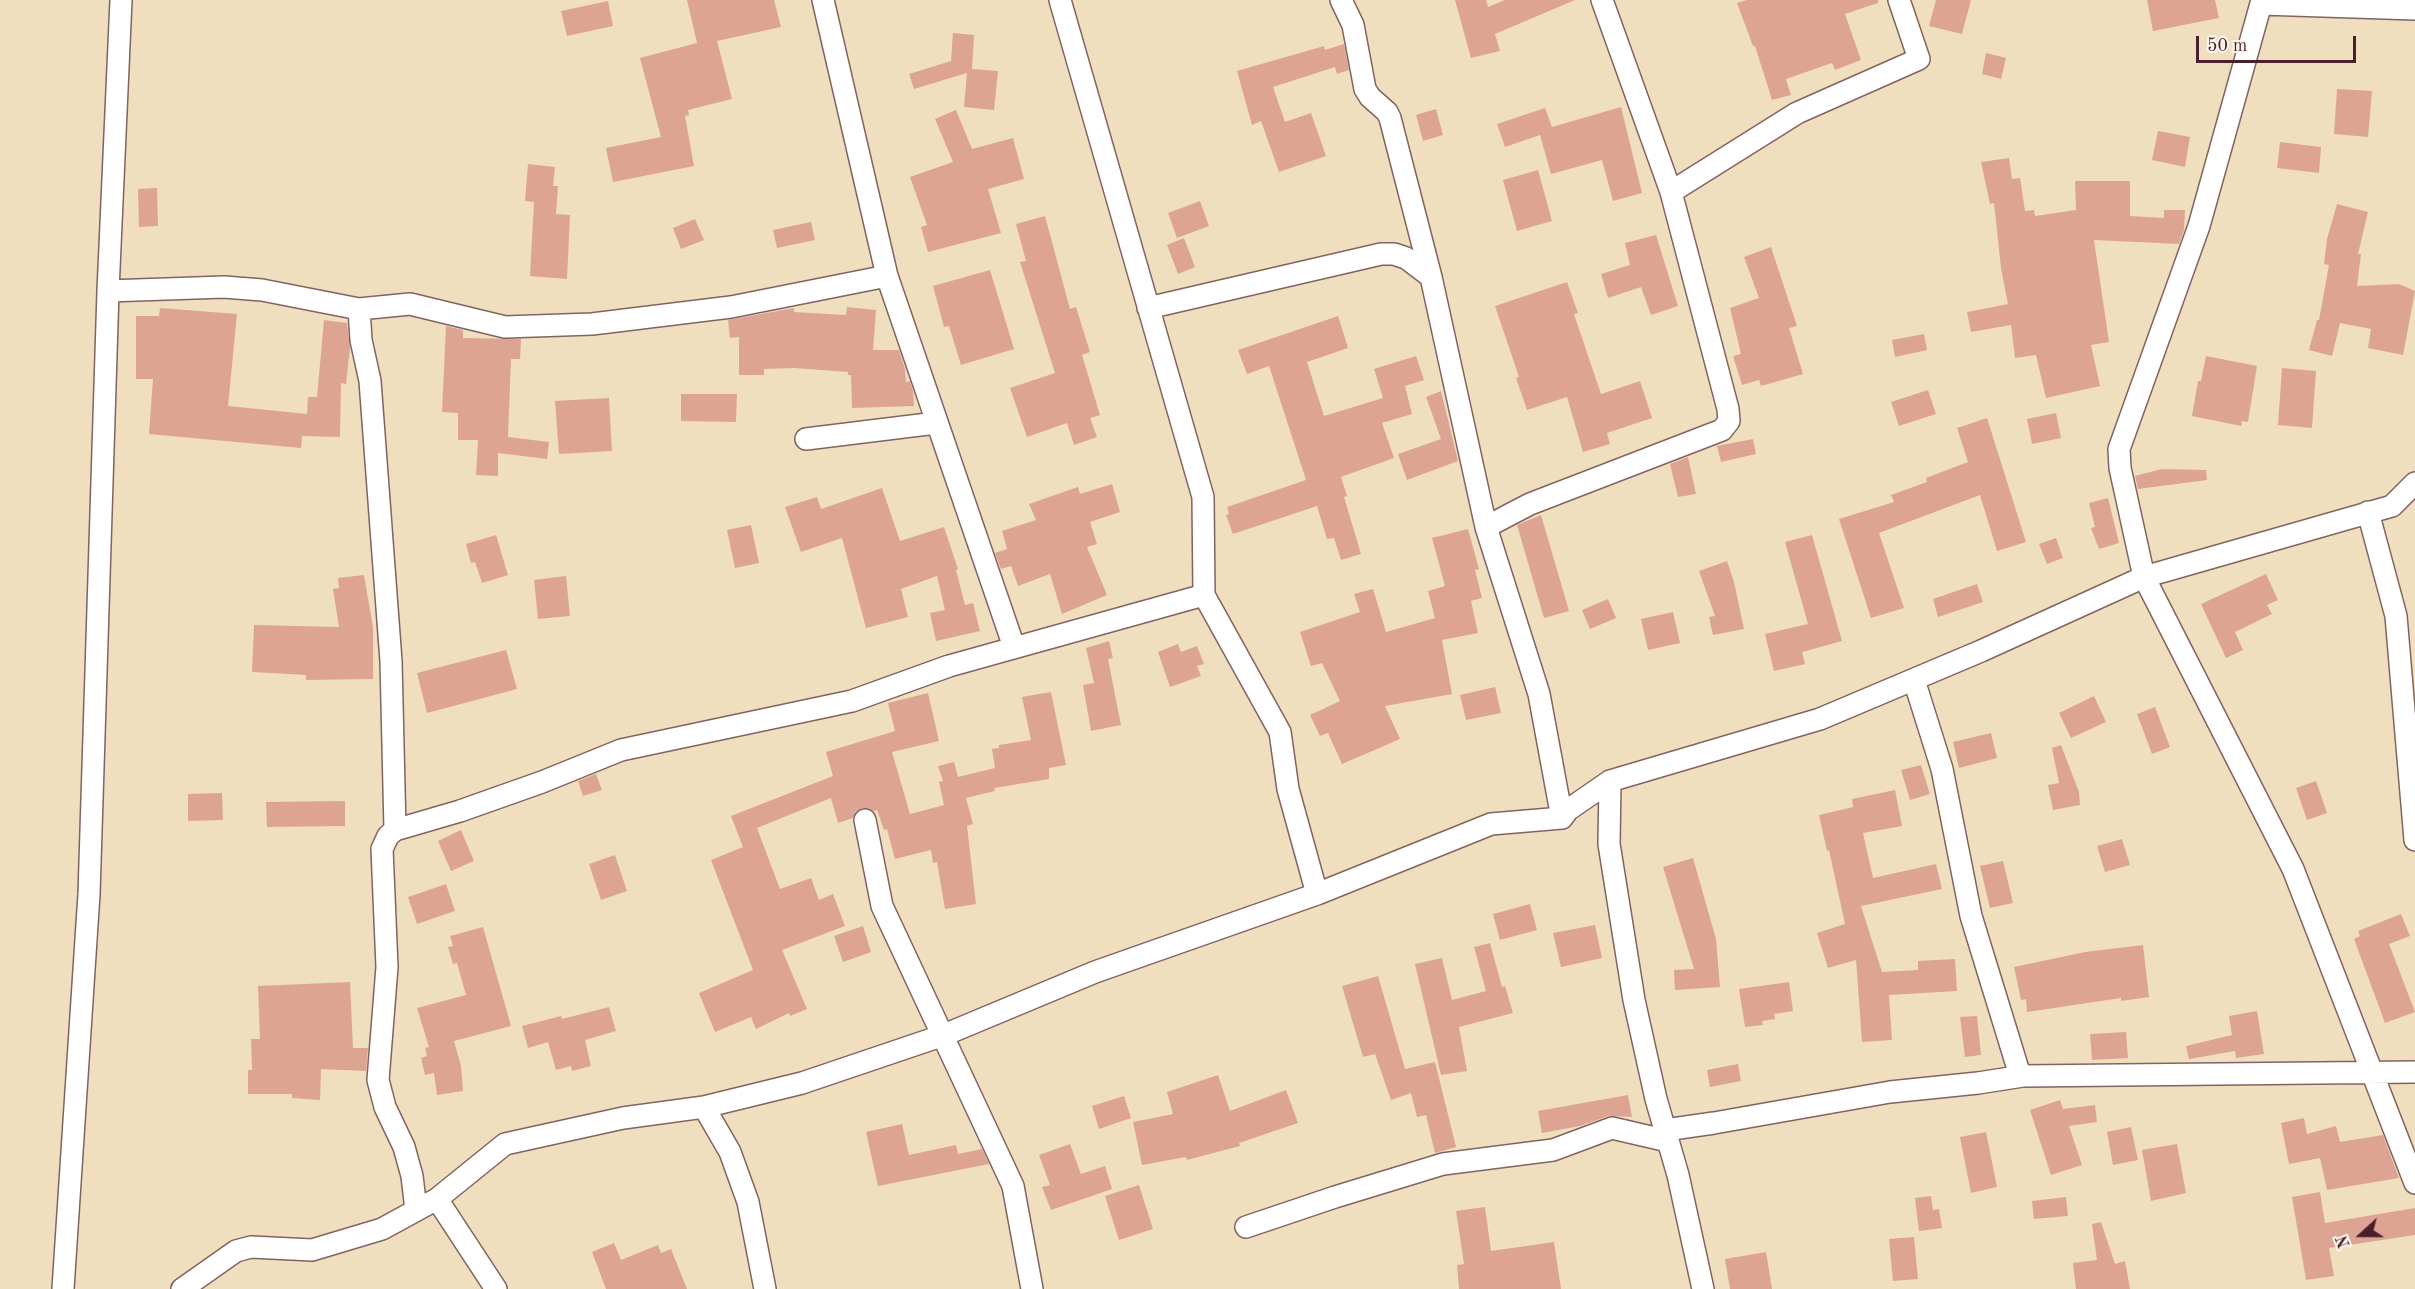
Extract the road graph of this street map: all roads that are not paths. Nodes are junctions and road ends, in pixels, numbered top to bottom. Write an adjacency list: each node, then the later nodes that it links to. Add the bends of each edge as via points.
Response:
1 (121, 0): 12 (street)
2 (823, 0): 10 (street)
3 (1060, 0): 13 (street)
4 (1341, 0): 11 (street, via 1353,25 1365,89 1390,118)
5 (1602, 0): 9 (street)
6 (1899, 0): 9 (street, via 1919,59 1797,113)
7 (2262, 2): 8 (street); 20 (street, via 2199,226 2119,449)
8 (2415, 9)
9 (1671, 192): 19 (street, via 1729,421 1722,430 1530,504)
10 (887, 276): 14 (street, via 731,307 592,324 505,327 410,304); 15 (street)
11 (1431, 277): 13 (street, via 1406,258 1381,254); 19 (street)
12 (108, 291): 14 (street, via 224,287 262,290); 40 (street, via 89,894)
13 (1148, 308): 21 (street, via 1203,497)
14 (359, 309): 27 (street, via 381,505 391,661)
15 (936, 423): 16 (street); 22 (street)
16 (806, 439)
17 (2415, 483): 18 (street, via 2392,506)
18 (2368, 512): 20 (street); 28 (street, via 2396,616)
19 (1486, 527): 25 (street, via 1539,694)
20 (2144, 577): 23 (street); 32 (street, via 2293,869)
21 (1204, 595): 22 (street); 29 (street, via 1280,732 1288,789)
22 (1014, 647): 27 (street, via 852,701 621,750 542,782)
23 (1914, 680): 24 (street, via 1820,719); 33 (street, via 1942,769 1971,916)
24 (1610, 781): 25 (street); 35 (street, via 1609,844 1634,1000)
25 (1562, 818): 29 (street, via 1491,824)
26 (865, 820): 30 (street, via 882,906)
27 (395, 830): 38 (street, via 382,849 387,967 378,1080 385,1107 404,1147)
28 (2415, 840)
29 (1317, 894): 30 (street, via 1095,972)
30 (944, 1035): 34 (street, via 802,1083); 44 (street, via 1013,1186)
31 (2415, 1072): 32 (street)
32 (2372, 1073): 33 (street); 36 (street)
33 (2023, 1076): 35 (street, via 1890,1092)
34 (704, 1107): 37 (street, via 623,1118 505,1144); 43 (street, via 730,1152 748,1202)
35 (1666, 1135): 39 (street, via 1612,1128 1552,1150 1443,1164); 45 (street)
36 (2415, 1183)
37 (437, 1199): 38 (street); 42 (street)
38 (416, 1210): 41 (street, via 382,1229 312,1250 250,1247 236,1251)
39 (1246, 1227)
40 (63, 1289)
41 (183, 1289)
42 (496, 1289)
43 (765, 1289)
44 (1032, 1289)
45 (1703, 1289)

